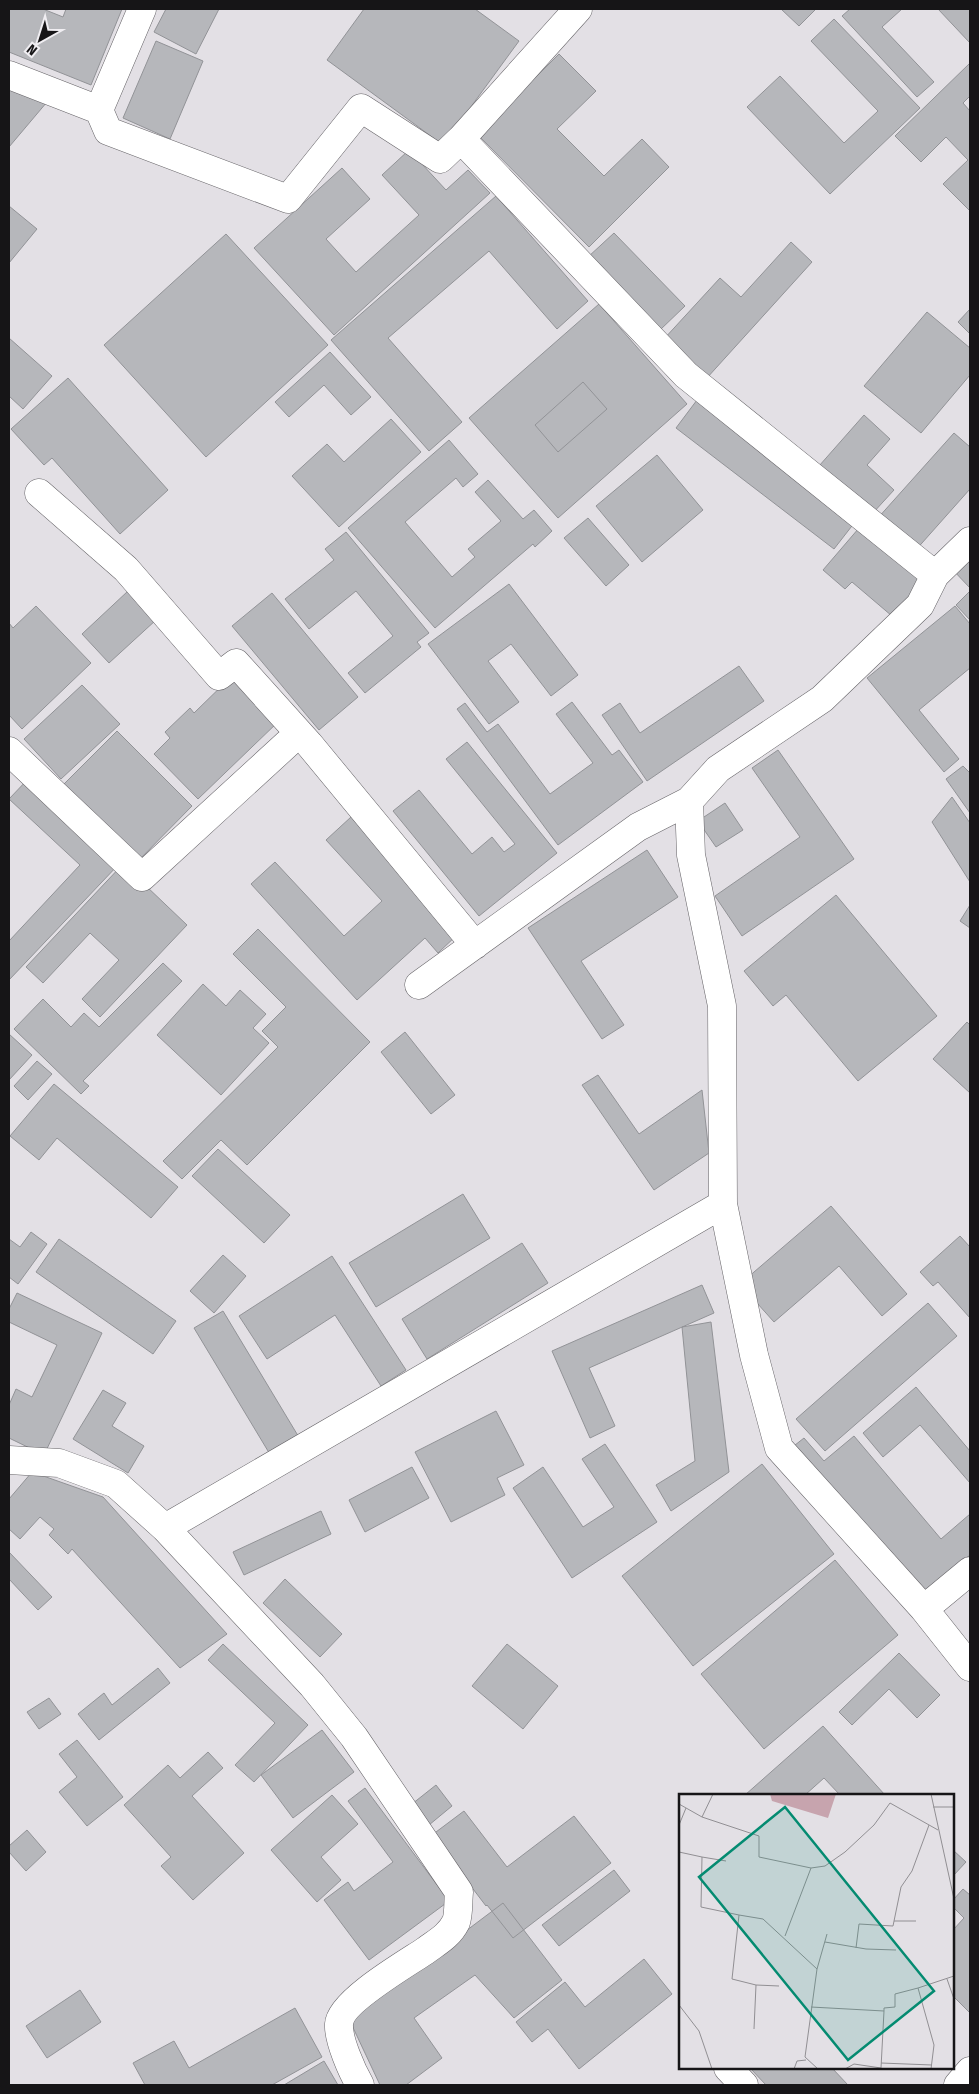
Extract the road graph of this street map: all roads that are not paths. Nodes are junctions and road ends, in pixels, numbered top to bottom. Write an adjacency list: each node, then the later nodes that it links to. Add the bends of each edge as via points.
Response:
1 (142, 9): 4 (street)
2 (578, 9): 5 (street)
3 (9, 75): 4 (street)
4 (100, 110): 5 (street, via 108,131 288,199 361,108 440,159)
5 (461, 139): 8 (street, via 686,375)
6 (39, 493): 9 (street, via 126,568 220,676 236,663)
7 (970, 541): 8 (street)
8 (935, 575): 11 (street, via 920,605 822,699 718,769)
9 (298, 733): 10 (street, via 142,877); 12 (street)
10 (9, 751)
11 (689, 801): 12 (street, via 638,827); 14 (street, via 691,855 722,1006)
12 (475, 945): 13 (street)
13 (419, 985)
14 (723, 1204): 16 (street); 18 (street, via 754,1355 779,1448)
15 (9, 1460): 16 (street, via 59,1463 116,1484)
16 (165, 1528): 22 (street, via 312,1685 354,1737 458,1892 457,1921 446,1936 360,1994 347,2007 339,2023 343,2043)
17 (970, 1571): 18 (street)
18 (924, 1609): 19 (street)
19 (970, 1667)
20 (729, 2069): 23 (street)
21 (970, 2071): 24 (street)
22 (360, 2085)
23 (744, 2085)
24 (958, 2085)

